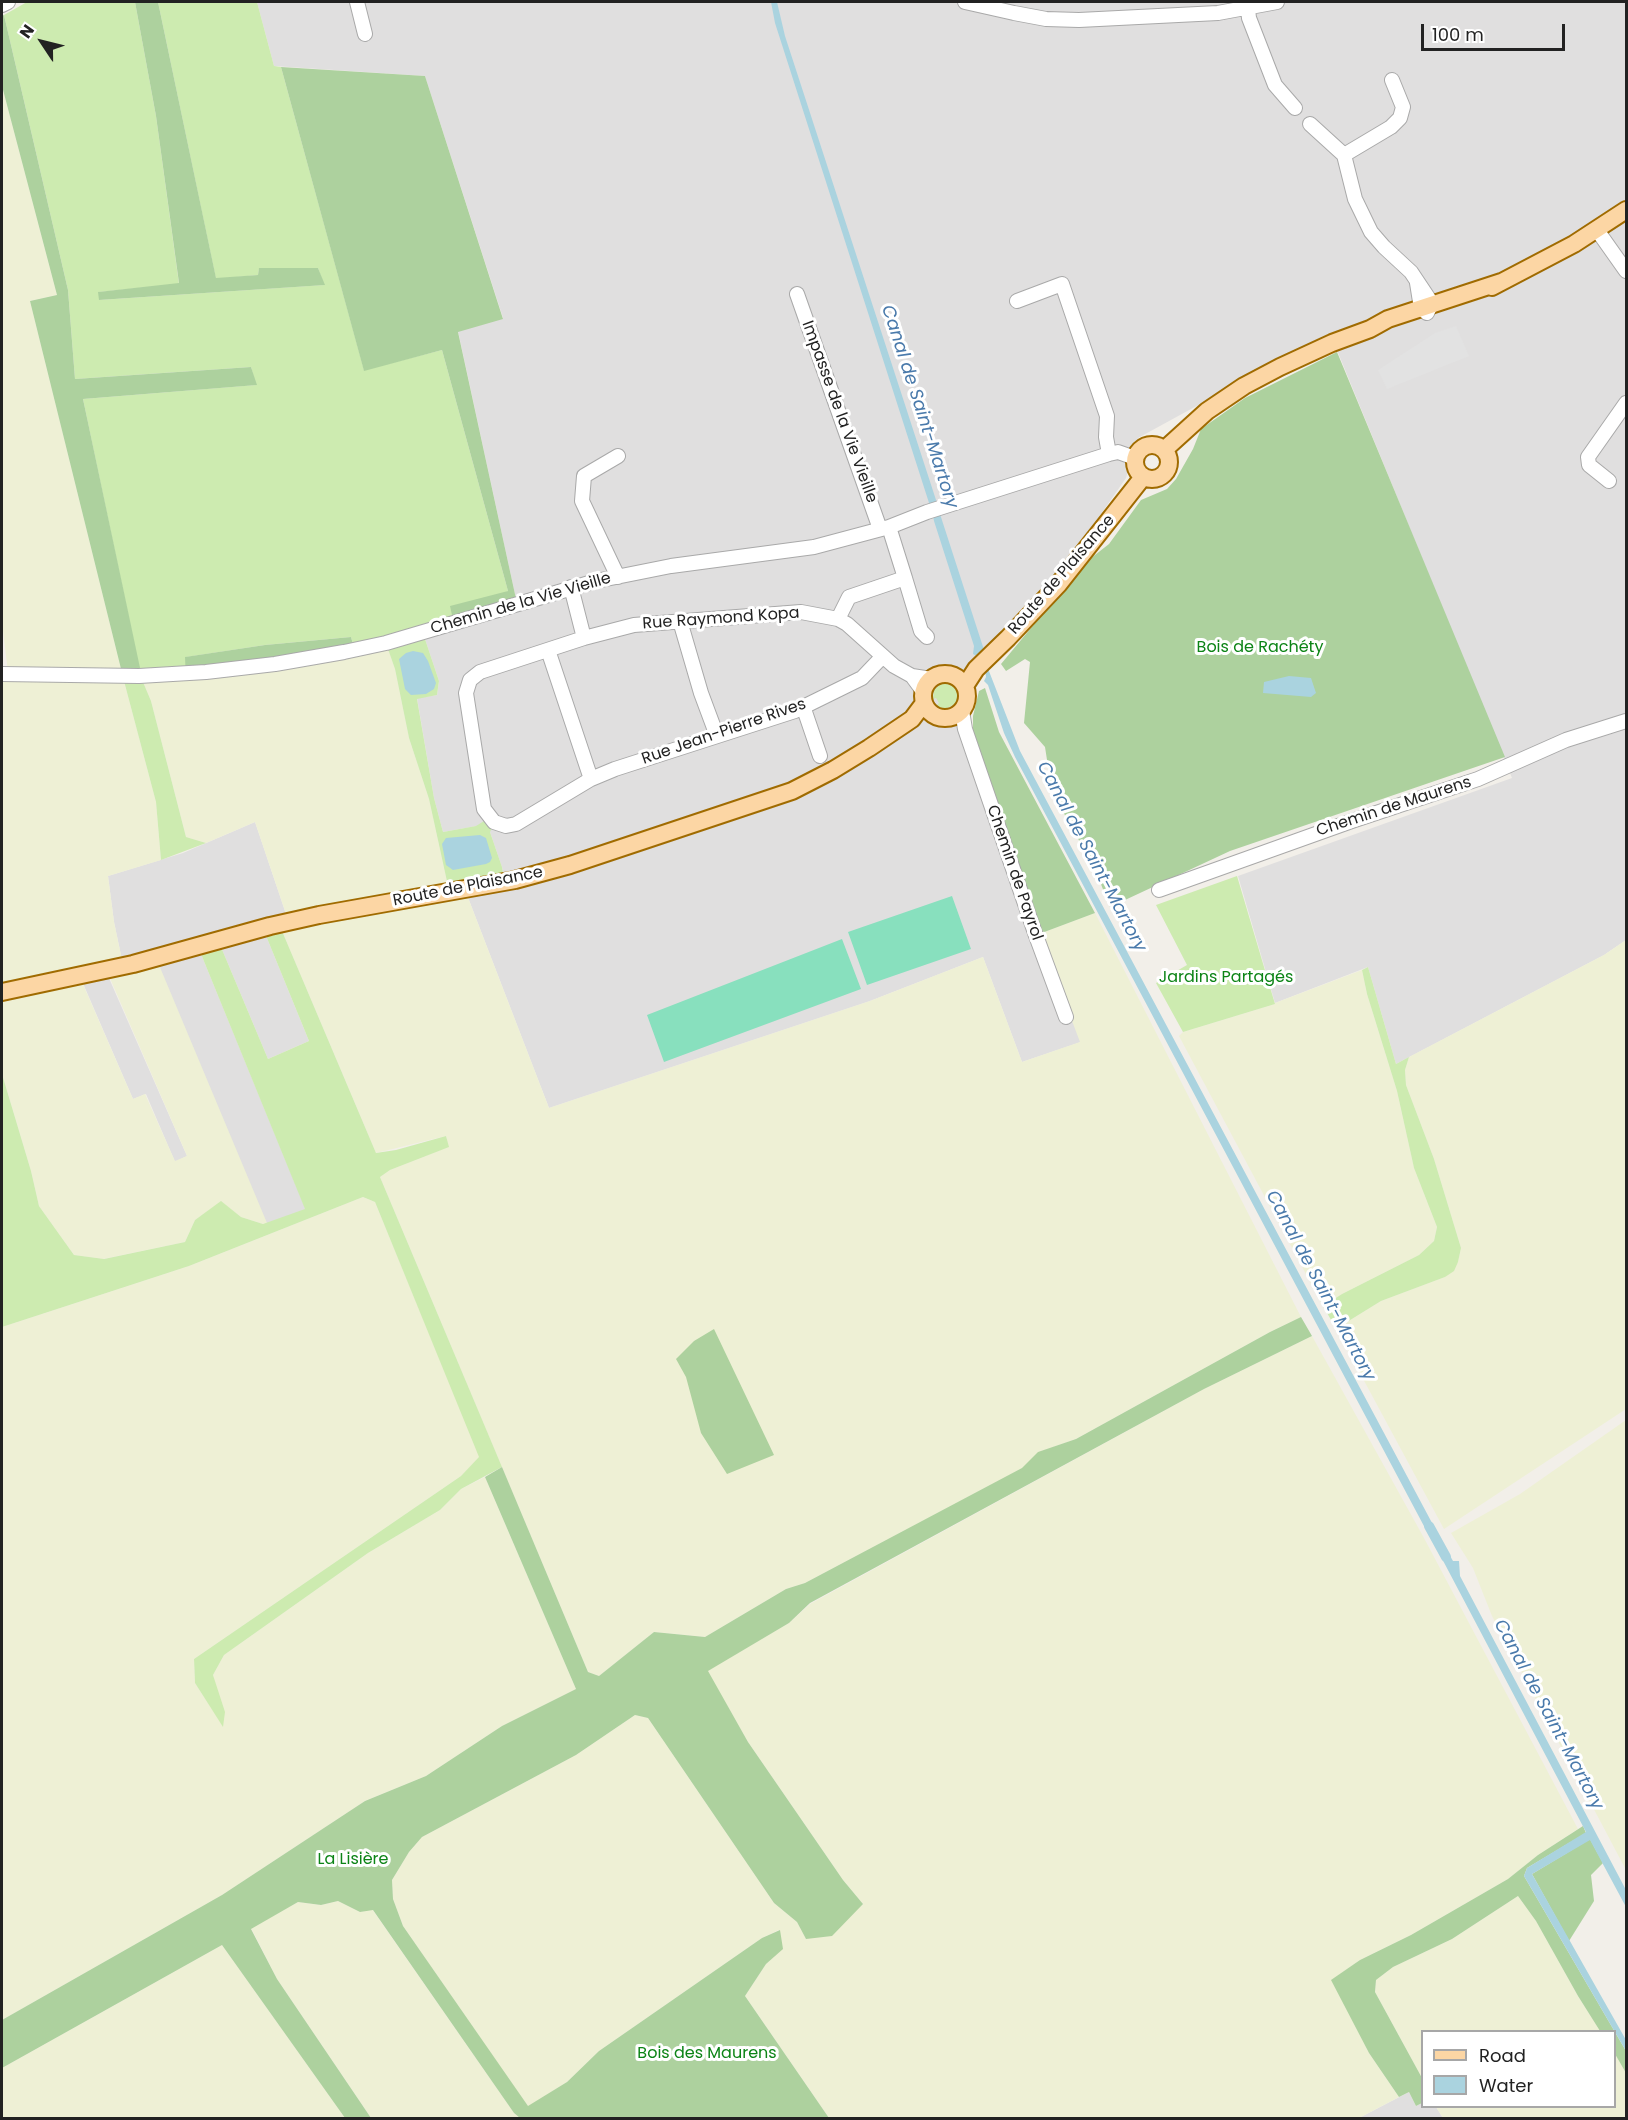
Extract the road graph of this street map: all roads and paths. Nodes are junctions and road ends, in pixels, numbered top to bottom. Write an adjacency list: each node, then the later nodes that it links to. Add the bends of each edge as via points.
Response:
1 (8, 2): 5 (street)
2 (357, 2): 8 (street)
3 (965, 2): 6 (street, via 1014,14 1079,20)
4 (1277, 2): 7 (street)
5 (2, 5)
6 (1217, 7): 7 (street)
7 (1248, 9): 10 (street, via 1275,85)
8 (365, 33)
9 (1392, 80): 12 (street, via 1403,107 1400,118)
10 (1295, 108)
11 (1310, 124): 12 (street)
12 (1344, 155): 18 (street, via 1355,199 1371,232 1411,272 1429,298)
13 (1626, 210): 14 (main road)
14 (1597, 230): 15 (street); 18 (main road, via 1501,282)
15 (1626, 271)
16 (797, 294): 26 (street, Impasse de la Vie Vieille)
17 (1017, 301): 21 (street, via 1062,284 1107,416)
18 (1426, 309): 20 (main road, via 1388,319 1244,386 1207,411)
19 (1626, 403): 25 (street, via 1588,458 1588,465)
20 (1164, 450): 23 (main road, via 1155,445 1145,446); 24 (main road, via 1169,459 1164,475 1154,479)
21 (1109, 454): 23 (street, Chemin de la Vie Vieille, via 1118,452); 26 (street, Chemin de la Vie Vieille)
22 (618, 456): 27 (street, via 584,476 582,501)
23 (1135, 458): 24 (main road)
24 (1143, 477): 37 (main road, Route de Plaisance, via 1058,585)
25 (1609, 481)
26 (885, 528): 27 (street, Chemin de la Vie Vieille, via 814,547); 28 (street, Impasse de la Vie Vieille)
27 (618, 577): 29 (street, Chemin de la Vie Vieille)
28 (905, 578): 30 (street, via 849,597); 32 (street, Impasse de la Vie Vieille, via 921,631)
29 (571, 587): 33 (street); 36 (street, Chemin de la Vie Vieille, via 386,643 275,664 139,676)
30 (838, 619): 31 (street, Rue Raymond Kopa, via 801,612); 35 (street, Rue Raymond Kopa)
31 (680, 621): 33 (street, Rue Raymond Kopa, via 634,625); 42 (street)
32 (927, 637)
33 (584, 638): 34 (street, Rue Raymond Kopa)
34 (548, 650): 44 (street); 44 (street, Rue Jean-Pierre Rives, via 480,672 470,680 466,693 484,809 494,822 516,824)
35 (883, 656): 38 (street, Rue Raymond Kopa, via 912,676); 39 (street, Rue Jean-Pierre Rives, via 862,678)
36 (2, 674)
37 (962, 682): 38 (main road, via 940,674); 40 (main road, via 968,699)
38 (928, 697): 40 (main road, via 943,719); 46 (main road, Route de Plaisance, via 912,719 792,791 570,866 515,880 319,915 133,964)
39 (803, 706): 42 (street, Rue Jean-Pierre Rives); 43 (street)
40 (956, 715): 47 (street, Chemin de Payrol)
41 (1626, 721): 45 (street, Chemin de Maurens, via 1566,740 1478,779)
42 (717, 736): 44 (street, Rue Jean-Pierre Rives)
43 (820, 756)
44 (591, 779)
45 (1159, 890)
46 (2, 992)
47 (1066, 1017)

